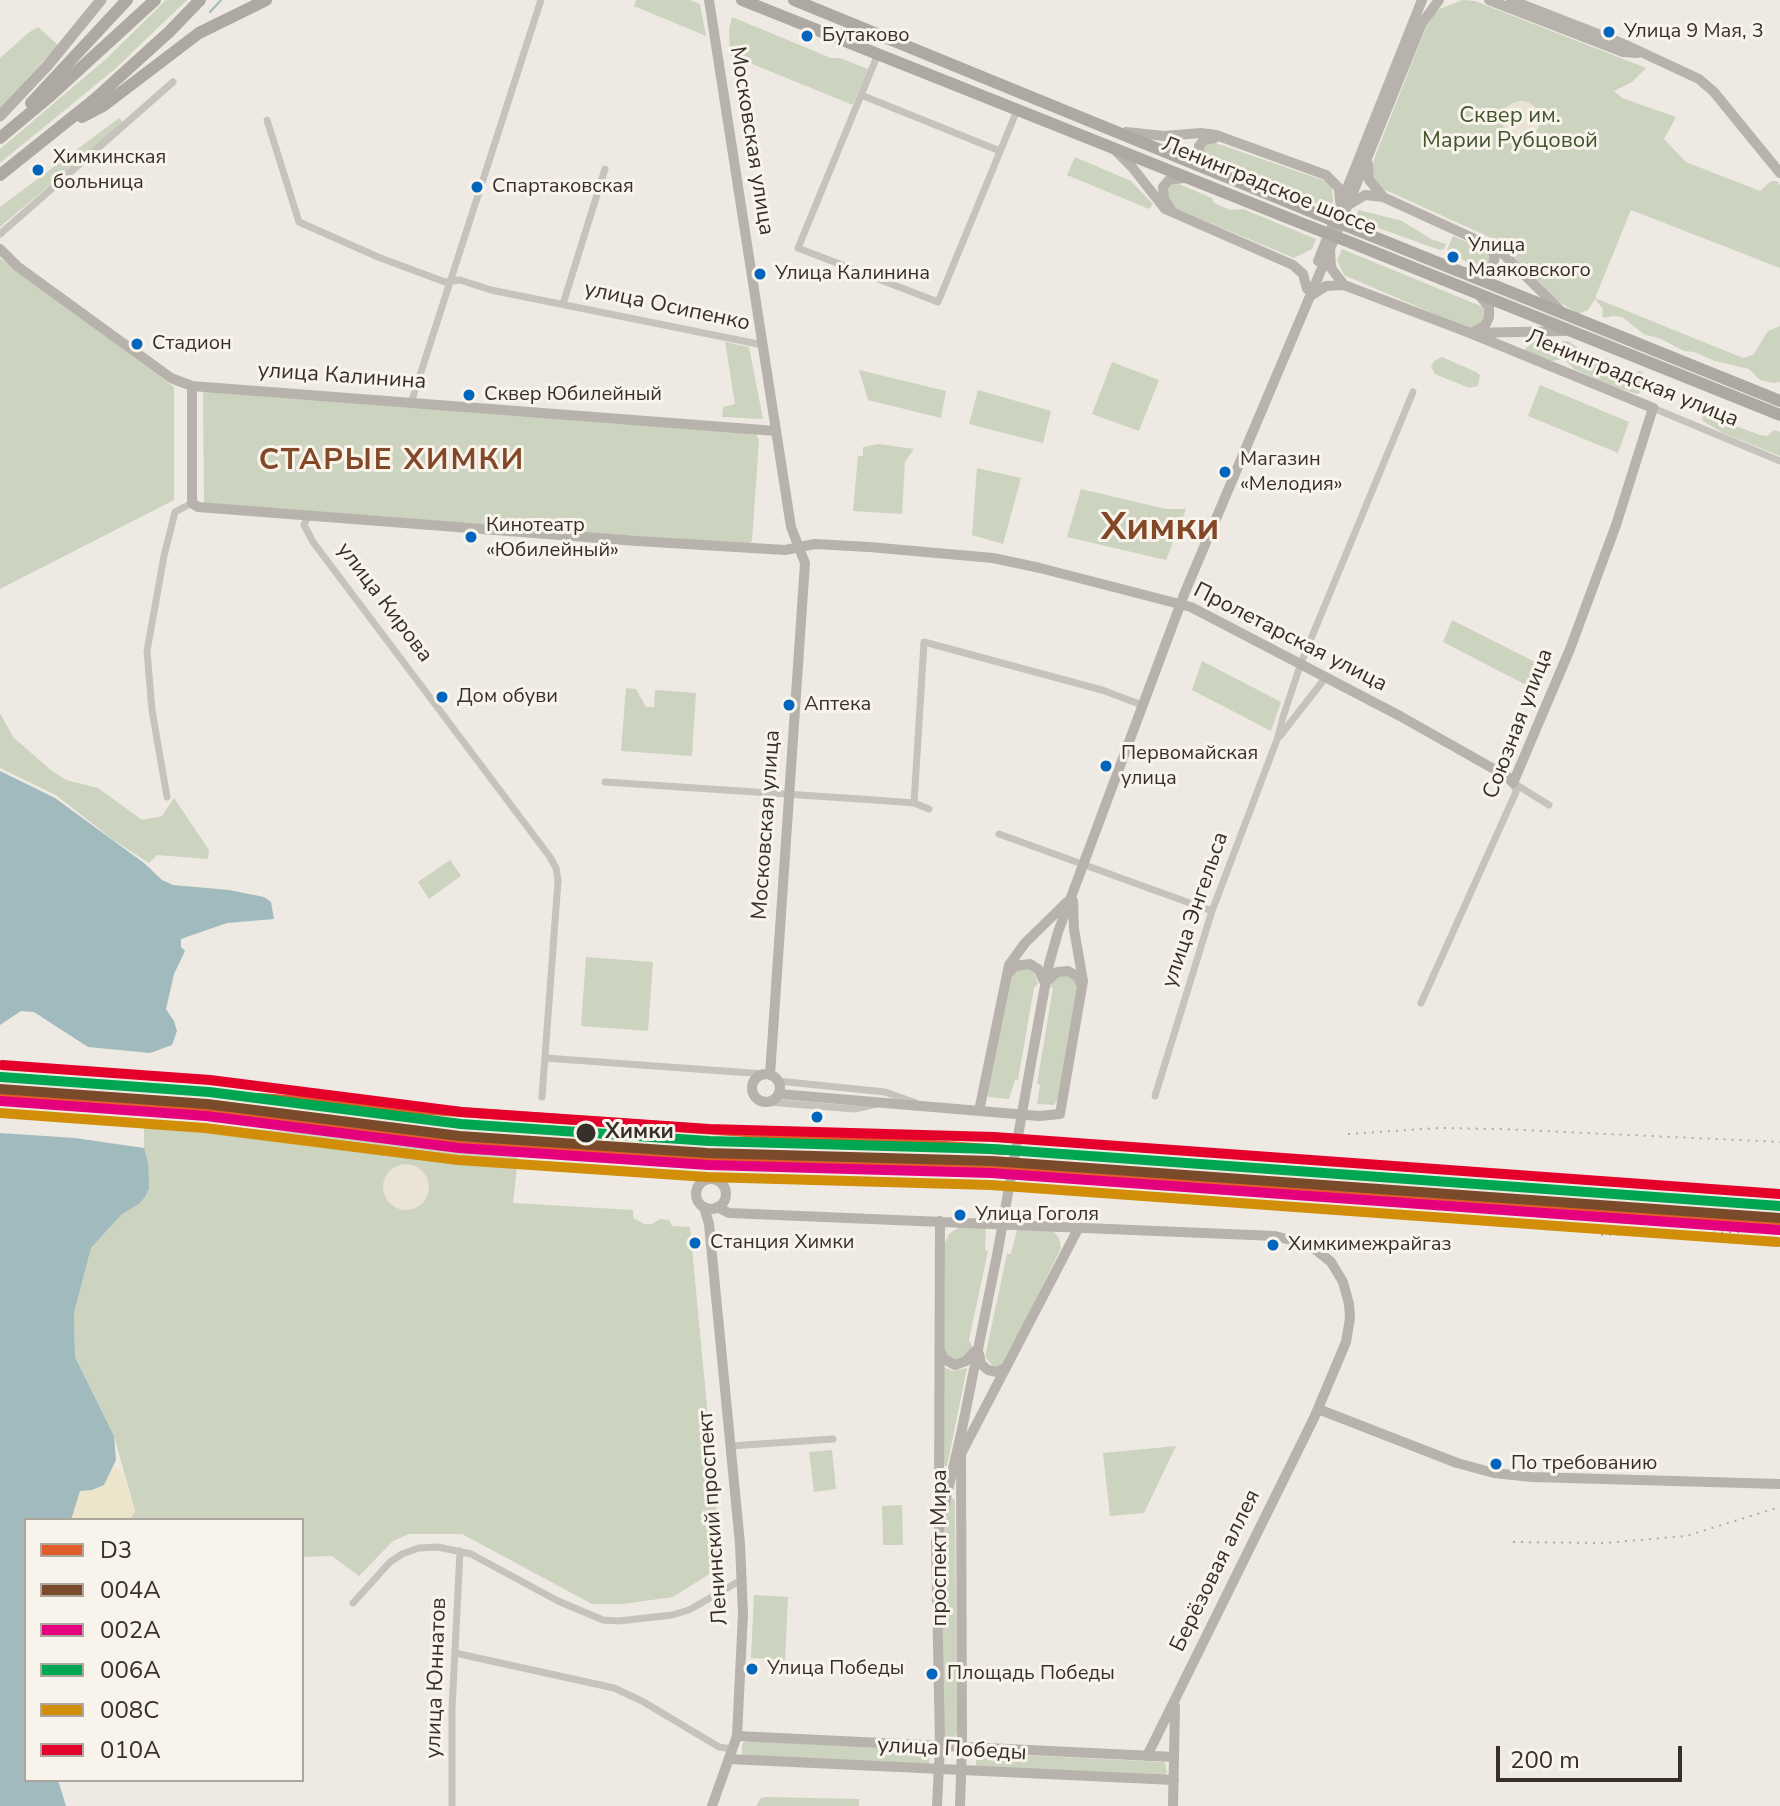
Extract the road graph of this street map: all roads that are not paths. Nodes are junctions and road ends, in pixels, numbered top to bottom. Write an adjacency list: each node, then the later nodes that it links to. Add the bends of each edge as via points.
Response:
1 (101, 0): 21 (main road)
2 (127, 0): 25 (highway)
3 (147, 0): 15 (main road)
4 (155, 0): 15 (highway)
5 (200, 0): 23 (highway)
6 (266, 0): 23 (highway, via 199,33 103,106)
7 (541, 0): 44 (street)
8 (709, 0): 54 (street, Московская улица)
9 (742, 0): 17 (highway, Ленинградское шоссе)
10 (794, 0): 24 (highway, Ленинградское шоссе)
11 (1422, 0): 28 (street)
12 (1439, 0): 28 (street, via 1422,23)
13 (1489, 0): 16 (street, via 1623,52)
14 (1511, 0): 16 (street)
15 (117, 37): 25 (highway)
16 (1639, 53): 31 (street, via 1705,85)
17 (878, 54): 19 (street); 20 (highway, Ленинградское шоссе)
18 (173, 82): 38 (street)
19 (861, 95): 27 (street); 27 (street, via 798,248 938,302)
20 (1018, 108): 24 (highway, Ленинградское шоссе); 27 (street)
21 (0, 116)
22 (267, 120): 44 (street, улица Осипенко, via 299,222 378,257)
23 (61, 128): 32 (highway)
24 (1102, 134): 26 (street, via 1201,133); 30 (highway, Ленинградское шоссе); 34 (highway, Ленинградское шоссе); 37 (street, via 1161,206)
25 (0, 137)
26 (1224, 138): 30 (street, via 1208,138 1199,146 1199,158); 33 (street)
27 (1000, 151)
28 (1363, 158): 33 (street, via 1345,173); 35 (street, via 1369,180); 36 (street)
29 (605, 169): 48 (street)
30 (1212, 171): 43 (highway, Ленинградское шоссе, bridge)
31 (1780, 173)
32 (0, 175)
33 (1326, 175): 36 (street, via 1339,188)
34 (1198, 180): 37 (street, via 1165,183 1164,199); 46 (highway, Ленинградское шоссе, bridge)
35 (1383, 197): 36 (street, via 1365,195); 39 (street)
36 (1343, 206): 41 (street)
37 (1178, 215): 42 (street)
38 (0, 234)
39 (1487, 244): 43 (street, via 1495,256 1492,269); 49 (street, via 1508,256)
40 (0, 249): 56 (street, via 171,378)
41 (1325, 252): 42 (street, via 1307,264); 45 (street); 47 (street)
42 (1293, 265): 47 (street, via 1303,274)
43 (1457, 271): 49 (highway, Ленинградское шоссе)
44 (451, 280): 48 (street, улица Осипенко); 59 (street)
45 (1344, 285): 47 (street); 51 (street, Ленинградская улица)
46 (1472, 290): 52 (highway, Ленинградское шоссе); 53 (street, via 1489,307)
47 (1308, 293): 67 (street, via 1244,438)
48 (563, 304): 54 (street, улица Осипенко)
49 (1570, 317): 58 (highway, Ленинградское шоссе)
50 (1517, 332): 52 (street); 53 (street); 55 (street, via 1509,341)
51 (1470, 333): 53 (street); 53 (street, Ленинградская улица)
52 (1578, 333): 61 (highway, Ленинградское шоссе)
53 (1487, 334): 55 (street, Ленинградская улица)
54 (763, 345): 62 (street, Московская улица)
55 (1516, 353): 60 (street, Ленинградская улица)
56 (192, 386): 59 (street, улица Калинина); 64 (street)
57 (1413, 392): 68 (street, улица Энгельса)
58 (1780, 401)
59 (411, 403): 62 (street, улица Калинина)
60 (1653, 408): 63 (street, Ленинградская улица); 73 (street, Союзная улица, via 1570,649)
61 (1780, 415)
62 (776, 434): 66 (street, Московская улица)
63 (1780, 461)
64 (192, 503): 65 (street, Пролетарская улица); 75 (street, via 175,512 149,630 147,669)
65 (308, 516): 66 (street, Пролетарская улица); 87 (street, улица Кирова, via 304,525 313,542 556,868)
66 (798, 550): 67 (street, Пролетарская улица, via 828,545 993,558); 74 (street, Московская улица, via 805,563)
67 (1181, 604): 68 (street, Пролетарская улица); 70 (street)
68 (1301, 663): 69 (street, Пролетарская улица); 71 (street, улица Энгельса)
69 (1326, 677): 71 (street, улица Энгельса); 73 (street, Пролетарская улица)
70 (1142, 705): 76 (street, via 924,642); 80 (street)
71 (1278, 737): 82 (street, улица Энгельса)
72 (605, 782): 74 (street)
73 (1513, 783): 77 (street, Пролетарская улица); 86 (street, Союзная улица, via 1516,792)
74 (789, 796): 76 (street); 88 (street, Московская улица)
75 (167, 797)
76 (914, 803): 78 (street)
77 (1549, 805)
78 (929, 809)
79 (999, 834): 80 (street)
80 (1083, 865): 81 (street); 82 (street)
81 (1073, 894): 83 (street, via 1017,952); 84 (street); 85 (street)
82 (1212, 911): 90 (street, улица Энгельса)
83 (1007, 976): 84 (street, via 1015,966 1030,964); 95 (street)
84 (1045, 983): 85 (street, via 1057,972 1068,971); 98 (street, проспект Мира, bridge)
85 (1082, 987): 95 (street, via 1060,1114)
86 (1421, 1003)
87 (545, 1058): 88 (street); 91 (street, улица Кирова)
88 (771, 1077): 89 (street); 92 (street, via 756,1078 753,1091); 94 (street, via 885,1092)
89 (779, 1094): 92 (street); 93 (street)
90 (1155, 1096)
91 (542, 1097)
92 (768, 1102): 93 (street, via 854,1109)
93 (883, 1102): 94 (street)
94 (922, 1106): 95 (street)
95 (979, 1111)
96 (940, 1221): 97 (street); 99 (street); 104 (street, Ленинский проспект, via 710,1208)
97 (1079, 1227): 100 (street); 101 (street, via 1275,1236 1318,1250 1343,1282 1350,1318 1346,1342)
98 (979, 1343): 99 (street, via 958,1365 944,1359); 100 (street, via 984,1367 994,1372); 102 (street, проспект Мира)
99 (939, 1345): 107 (street)
100 (1005, 1368): 105 (street)
101 (1318, 1409): 106 (street, via 1494,1473); 112 (street, Берёзовая аллея)
102 (961, 1434): 105 (street, проспект Мира); 107 (street, проспект Мира)
103 (833, 1439): 104 (street)
104 (730, 1446): 109 (street, Ленинский проспект)
105 (961, 1454): 115 (street, проспект Мира)
106 (1780, 1484)
107 (939, 1521): 114 (street, проспект Мира, via 935,1559)
108 (460, 1551): 109 (street, via 603,1620 672,1615); 110 (street, via 438,1547 402,1554); 111 (street, улица Юннатов)
109 (743, 1579): 113 (street, Ленинский проспект)
110 (353, 1603)
111 (455, 1653): 116 (street, via 614,1688); 122 (street, улица Юннатов)
112 (1175, 1700): 117 (street); 118 (street, Берёзовая аллея)
113 (737, 1736): 114 (street, улица Победы); 116 (street, Ленинский проспект)
114 (940, 1746): 115 (street, улица Победы); 119 (street, проспект Мира)
115 (962, 1747): 117 (street, улица Победы); 120 (street, проспект Мира)
116 (731, 1754): 119 (street, улица Победы); 123 (street, Ленинский проспект)
117 (1147, 1756): 118 (street, улица Победы)
118 (1174, 1757): 121 (street, Берёзовая аллея)
119 (939, 1769): 120 (street, улица Победы); 124 (street, проспект Мира)
120 (961, 1770): 121 (street, улица Победы); 125 (street, проспект Мира)
121 (1174, 1780): 126 (street, Берёзовая аллея)
122 (452, 1806)
123 (712, 1806)
124 (937, 1806)
125 (960, 1806)
126 (1173, 1806)

